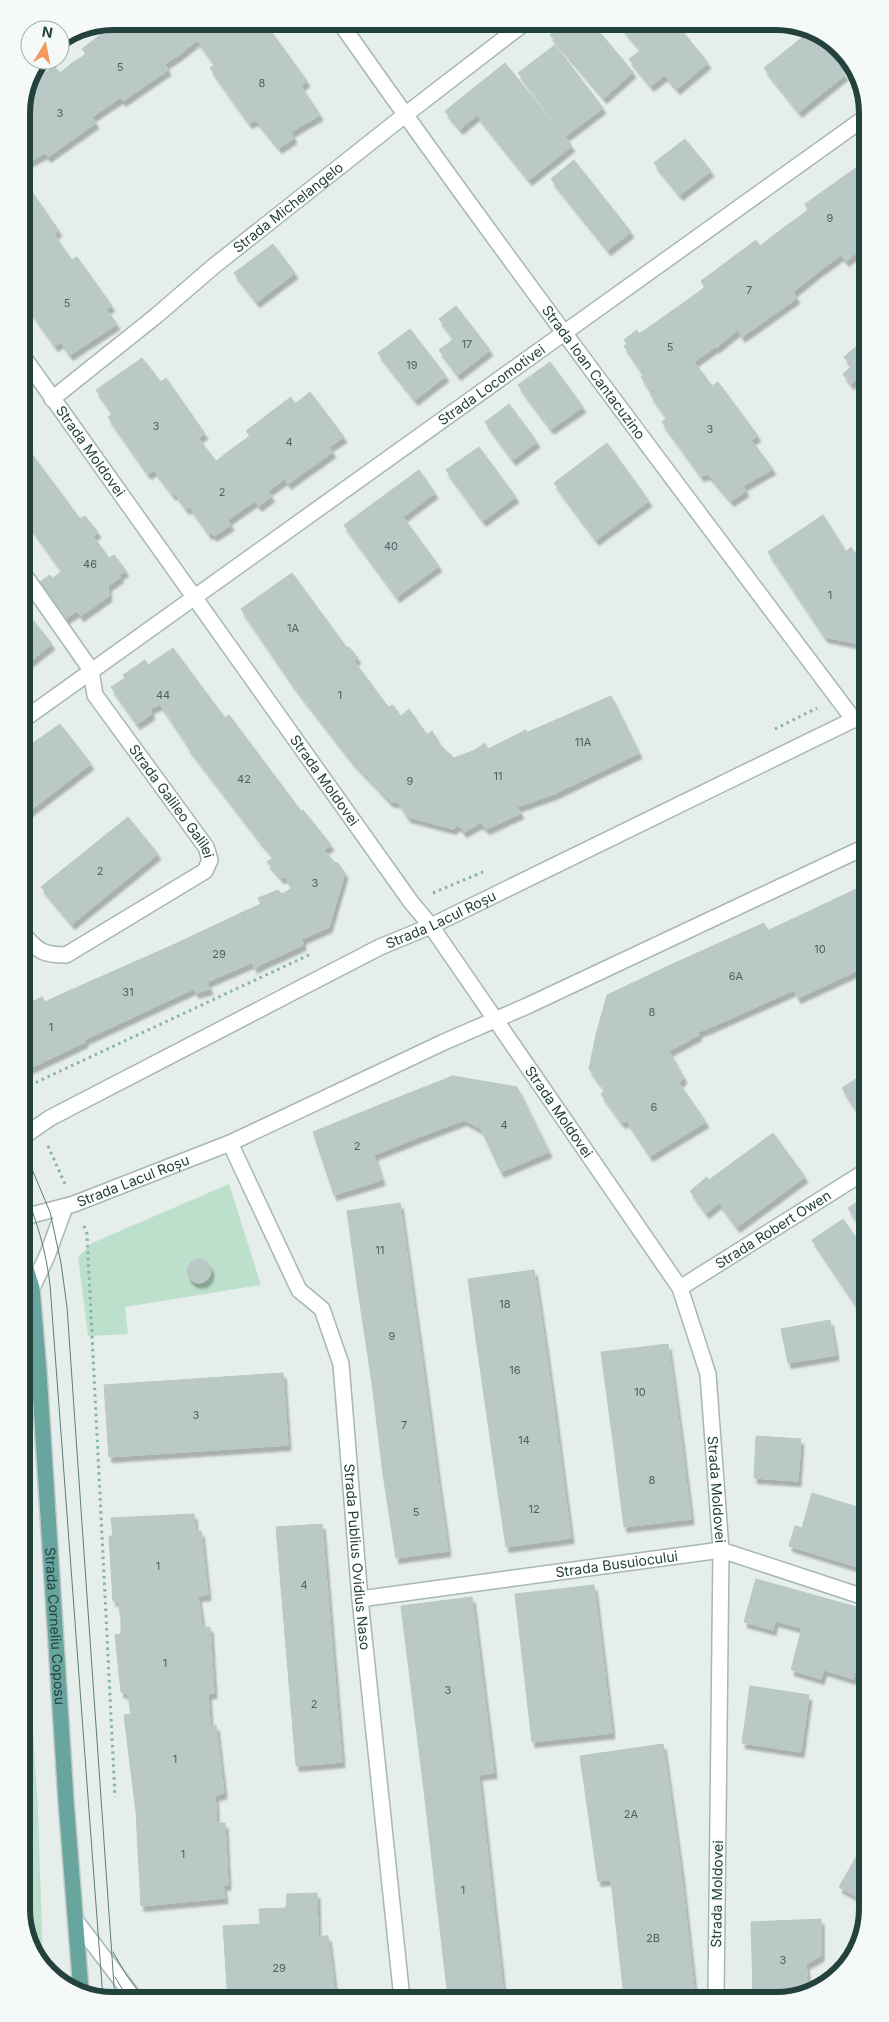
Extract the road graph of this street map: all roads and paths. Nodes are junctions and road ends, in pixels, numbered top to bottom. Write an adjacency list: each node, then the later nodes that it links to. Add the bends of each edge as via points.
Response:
1 (344, 30): 3 (street, Strada Ioan Cantacuzino)
2 (515, 30): 3 (street, Strada Michelangelo)
3 (404, 115): 5 (street, Strada Ioan Cantacuzino); 7 (street, Strada Michelangelo)
4 (859, 122): 5 (street, Strada Locomotivei)
5 (565, 333): 9 (street, Strada Locomotivei); 12 (street, Strada Ioan Cantacuzino)
6 (30, 367): 7 (street, Strada Moldovei)
7 (52, 399): 9 (street, Strada Moldovei)
8 (30, 587): 10 (street, Strada Galileo Galilei)
9 (194, 599): 10 (street); 14 (street, Strada Moldovei)
10 (91, 670): 11 (street); 15 (street, Strada Galileo Galilei, via 95,695 206,847 210,860 205,871 66,955 50,955)
11 (30, 715)
12 (859, 717): 14 (street, Strada Lacul Roșu)
13 (859, 850): 17 (street, Strada Lacul Roșu)
14 (431, 926): 17 (street, Strada Moldovei); 19 (street, Strada Lacul Roșu, via 372,952)
15 (30, 942)
16 (312, 953): 18 (path)
17 (496, 1020): 21 (street, Strada Lacul Roșu); 27 (street, Strada Moldovei)
18 (30, 1085)
19 (40, 1126): 20 (street, Strada Lacul Roșu); 23 (path)
20 (30, 1132)
21 (230, 1143): 23 (street, Strada Lacul Roșu); 30 (street, Strada Publius Ovidius Naso, via 299,1290 322,1309 341,1364)
22 (859, 1175): 27 (street, Strada Robert Owen)
23 (70, 1206): 24 (street, Strada Lacul Roșu); 26 (street); 31 (path, via 87,1234)
24 (30, 1216)
25 (30, 1282): 26 (main road, Strada Corneliu Coposu)
26 (32, 1288): 32 (main road, Strada Corneliu Coposu)
27 (680, 1288): 28 (street, Strada Moldovei, via 708,1374)
28 (721, 1550): 29 (street, Strada Busuiocului); 30 (street, Strada Busuiocului); 36 (street, Strada Moldovei)
29 (859, 1595)
30 (360, 1600): 35 (street, Strada Publius Ovidius Naso)
31 (115, 1797)
32 (76, 1921): 33 (main road, Strada Corneliu Coposu); 34 (street)
33 (81, 1986)
34 (130, 1992)
35 (401, 1992)
36 (716, 1992)

